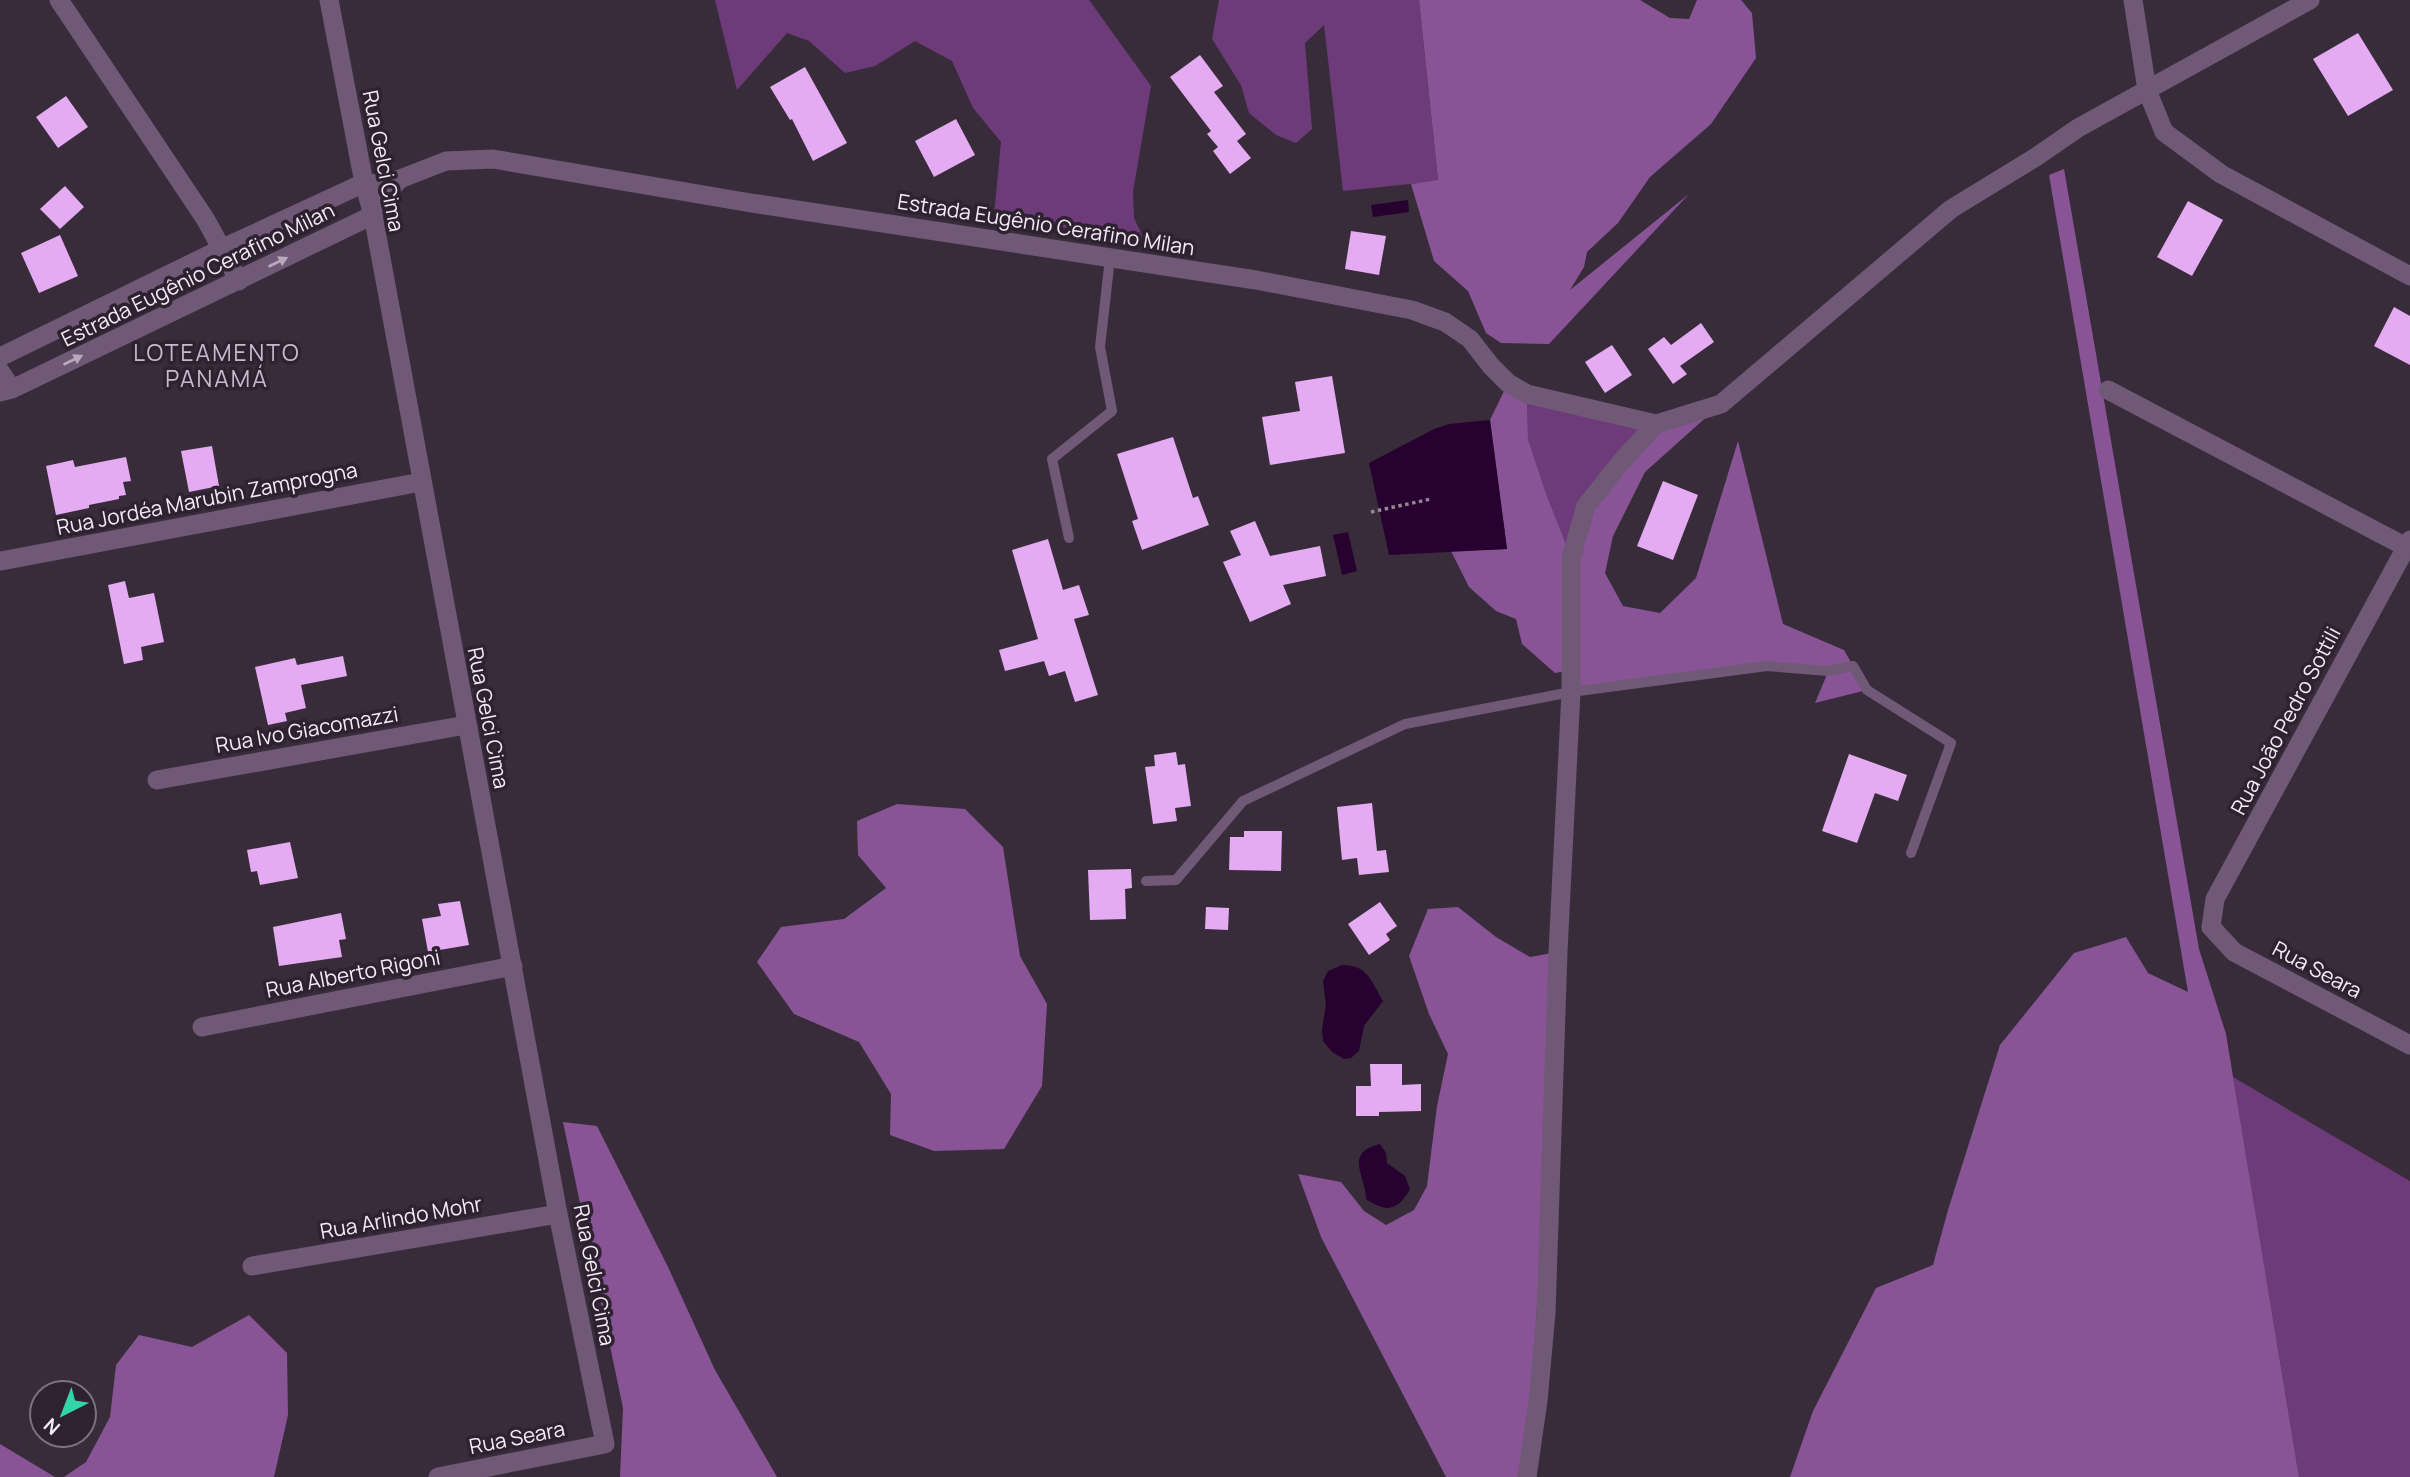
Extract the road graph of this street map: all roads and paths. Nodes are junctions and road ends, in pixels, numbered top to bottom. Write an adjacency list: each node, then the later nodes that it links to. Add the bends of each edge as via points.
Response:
1 (59, 0): 9 (street)
2 (329, 0): 7 (street, Rua Gelci Cima)
3 (2133, 0): 5 (street)
4 (2310, 0): 5 (street)
5 (2147, 90): 11 (street, via 2164,132 2221,174); 17 (street, via 1951,209 1721,404)
6 (400, 179): 7 (street, Estrada Eugênio Cerafino Milan); 8 (street, Estrada Eugênio Cerafino Milan); 10 (street, Estrada Eugênio Cerafino Milan, via 446,161 493,159)
7 (364, 183): 8 (street, Rua Gelci Cima); 9 (street, Estrada Eugênio Cerafino Milan)
8 (373, 215): 12 (street, Estrada Eugênio Cerafino Milan, one-way to 8); 18 (street, Rua Gelci Cima)
9 (221, 249): 12 (street); 13 (street, Estrada Eugênio Cerafino Milan)
10 (1110, 258): 17 (street, Estrada Eugênio Cerafino Milan, via 1412,310 1445,322 1471,339 1508,383 1527,394); 21 (lane, via 1100,347 1112,411 1052,459)
11 (2410, 275)
12 (239, 281): 16 (street, Estrada Eugênio Cerafino Milan, one-way to 12)
13 (0, 357)
14 (0, 371): 16 (street)
15 (2108, 390): 22 (street)
16 (6, 391)
17 (1656, 424): 24 (street, via 1586,506 1571,558)
18 (421, 482): 23 (street, Rua Jordéa Marubin Zamprogna); 25 (street, Rua Gelci Cima)
19 (1431, 499): 20 (path)
20 (1371, 512)
21 (1069, 538)
22 (2408, 544): 29 (street, Rua João Pedro Sottili, via 2215,899)
23 (1, 561)
24 (1571, 692): 27 (lane, via 1767,666 1828,671 1853,666 1867,690 1951,743); 28 (lane, via 1405,724 1244,802 1177,880); 37 (street, via 1546,1313)
25 (466, 725): 26 (street, Rua Ivo Giacomazzi); 30 (street, Rua Gelci Cima)
26 (157, 780)
27 (1911, 853)
28 (1146, 881)
29 (2211, 927): 32 (street, Rua Seara, via 2234,952)
30 (513, 966): 31 (street, Rua Alberto Rigoni); 33 (street, Rua Gelci Cima)
31 (202, 1027)
32 (2410, 1045)
33 (558, 1214): 34 (street, Rua Arlindo Mohr); 35 (street, Rua Gelci Cima)
34 (252, 1266)
35 (605, 1444): 36 (street, Rua Seara)
36 (438, 1477)
37 (1527, 1477)

